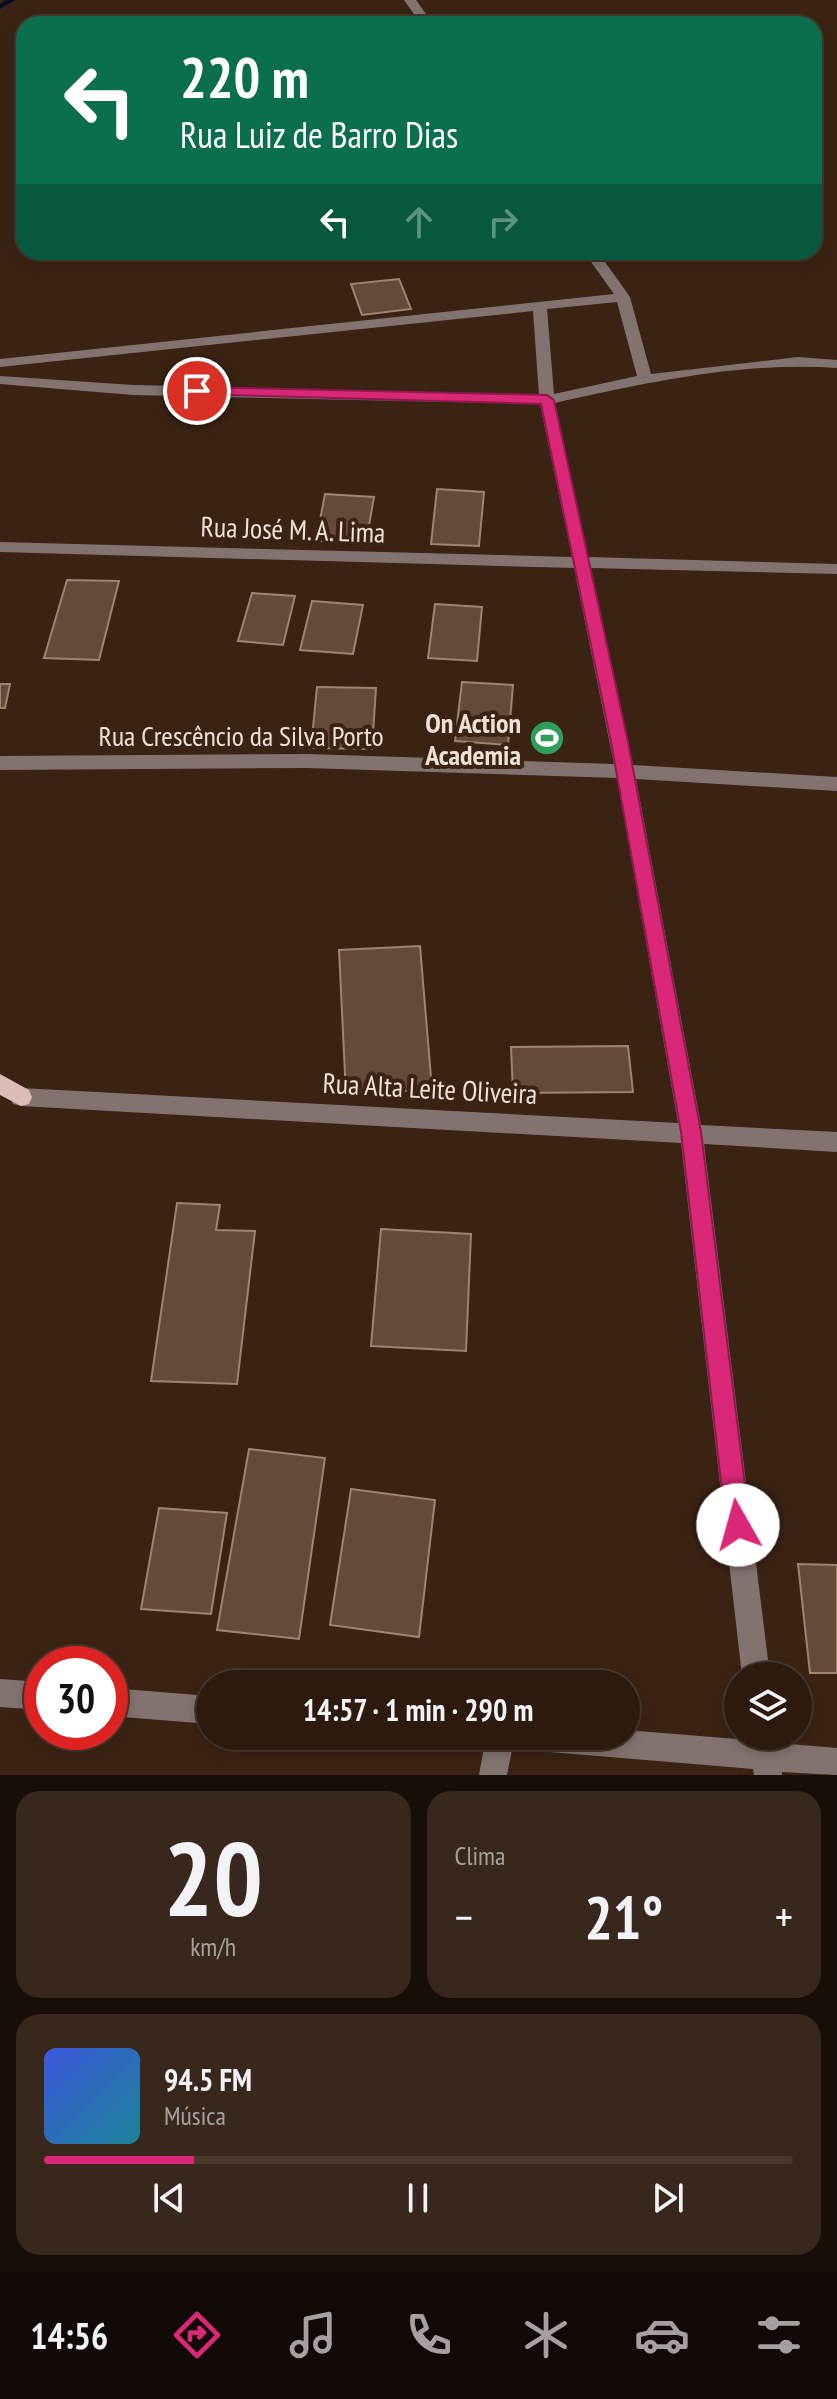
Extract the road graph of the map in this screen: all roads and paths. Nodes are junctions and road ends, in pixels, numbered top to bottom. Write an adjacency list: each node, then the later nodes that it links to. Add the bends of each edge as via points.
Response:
1 (597, 260): 2 (street)
2 (623, 297): 3 (street); 6 (street)
3 (540, 305): 4 (street); 8 (street)
4 (0, 363)
5 (837, 364): 6 (street, via 798,361)
6 (645, 379): 8 (street)
7 (0, 380): 8 (street, via 133,390)
8 (547, 400): 10 (street)
9 (0, 547): 10 (street, Rua José M. A. Lima)
10 (584, 563): 11 (street, Rua José M. A. Lima); 13 (street)
11 (837, 569)
12 (0, 763): 13 (street, Rua Crescêncio da Silva Porto, via 307,761)
13 (625, 771): 14 (street, Rua Crescêncio da Silva Porto); 17 (street)
14 (837, 784)
15 (0, 1083): 16 (main road, Rua Alta Leite Oliveira)
16 (10, 1100): 17 (street, Rua Alta Leite Oliveira)
17 (691, 1132): 18 (street, Rua Alta Leite Oliveira); 19 (street)
18 (837, 1142)
19 (754, 1662)
20 (0, 1693): 21 (street)
21 (24, 1695)
22 (128, 1703): 23 (street)
23 (196, 1709)
24 (640, 1746): 26 (street)
25 (497, 1750): 28 (street)
26 (766, 1756): 27 (street)
27 (837, 1762)
28 (493, 1775)

